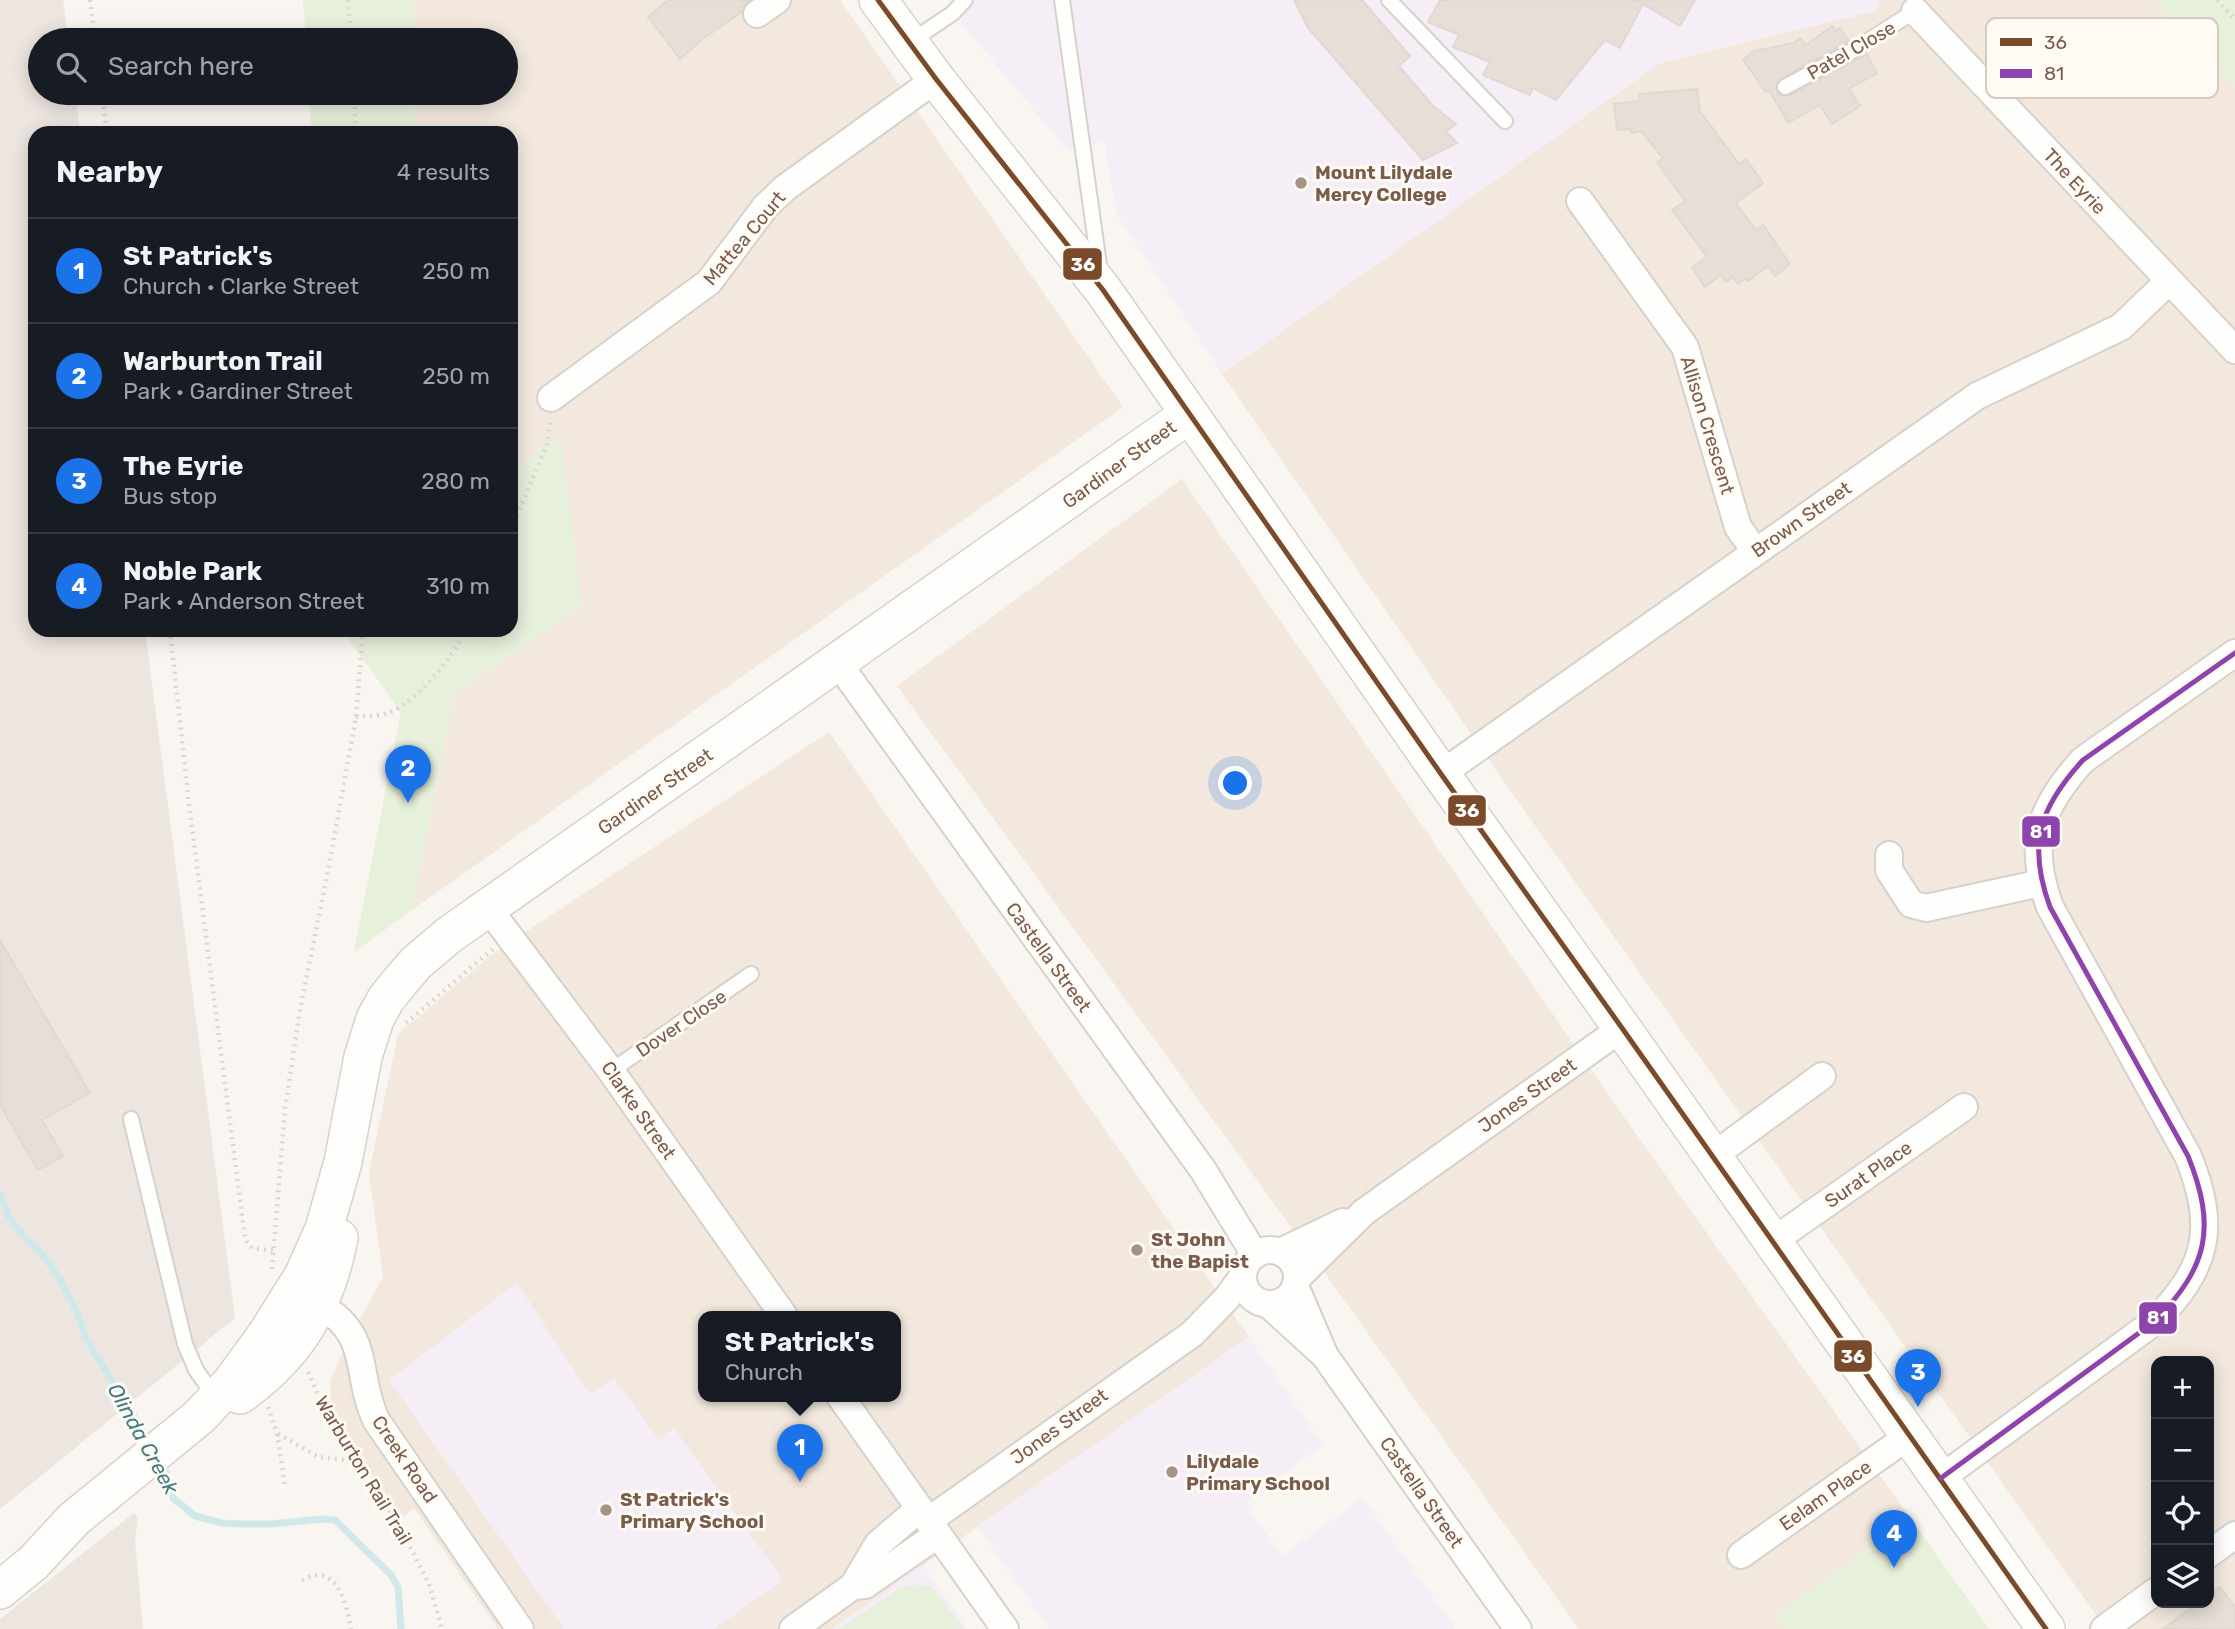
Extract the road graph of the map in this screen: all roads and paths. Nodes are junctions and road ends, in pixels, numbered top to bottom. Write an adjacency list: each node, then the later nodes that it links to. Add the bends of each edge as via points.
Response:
1 (90, 0): 10 (path)
2 (348, 0): 11 (path)
3 (878, 0): 12 (main road)
4 (965, 0): 12 (lane)
5 (1062, 0): 24 (lane)
6 (1389, 0): 19 (lane)
7 (2217, 0): 9 (path)
8 (1915, 11): 14 (street, The Eyrie); 15 (lane, Patel Close)
9 (2235, 19)
10 (94, 28)
11 (350, 28)
12 (910, 42): 13 (main road)
13 (936, 79): 24 (main road); 26 (street, Mattea Court, via 785,188 765,207 709,282)
14 (1986, 86)
15 (1785, 87)
16 (1997, 98): 23 (street, The Eyrie)
17 (104, 105): 20 (path)
18 (355, 105): 21 (path)
19 (1505, 121)
20 (106, 126)
21 (356, 126)
22 (1580, 201): 29 (street, Allison Crescent, via 1685,347 1738,527)
23 (2169, 281): 25 (street, The Eyrie); 29 (street, Brown Street, via 2121,327 1977,396)
24 (1103, 290): 27 (main road)
25 (2235, 351)
26 (551, 398): 28 (path, via 548,443)
27 (1188, 415): 34 (main road, Gardiner Street); 36 (main road)
28 (518, 513)
29 (1755, 551): 36 (street, Brown Street)
30 (171, 637): 50 (path, via 246,1244)
31 (362, 637): 35 (path)
32 (462, 637): 35 (path, via 436,674 411,698 388,713)
33 (2235, 653): 38 (street, via 2083,760 2063,782 2042,828 2037,853)
34 (838, 663): 39 (main road, Gardiner Street); 51 (street, Castella Street, via 1203,1170)
35 (356, 717): 49 (path, via 300,1010 281,1140)
36 (1441, 774): 41 (main road)
37 (1889, 855): 38 (street, via 1889,870 1911,904 1926,908)
38 (2041, 883): 66 (street, via 2188,1156 2204,1206 2204,1238 2196,1268 2154,1322)
39 (488, 908): 42 (street, Clarke Street); 53 (main road, Gardiner Street, via 416,963 380,1009 363,1057 343,1162 335,1261)
40 (751, 975): 42 (lane, Dover Close)
41 (1622, 1028): 46 (main road); 47 (street, Jones Street)
42 (611, 1071): 55 (street, Clarke Street)
43 (1822, 1076): 46 (street)
44 (1964, 1107): 48 (street, Surat Place)
45 (131, 1119): 59 (lane, via 184,1344)
46 (1713, 1156): 48 (main road)
47 (1364, 1212): 51 (street, Jones Street); 52 (street, Jones Street)
48 (1773, 1241): 64 (main road)
49 (275, 1242)
50 (274, 1251)
51 (1260, 1261): 52 (street, via 1293,1262); 54 (street, via 1248,1292); 56 (street, Jones Street)
52 (1296, 1282): 54 (street, via 1285,1300); 58 (street, Castella Street)
53 (306, 1299): 57 (main road, via 306,1330); 59 (main road, via 259,1345); 80 (street, Creek Road, via 334,1314 352,1334 376,1420)
54 (1264, 1303): 56 (street, Jones Street); 58 (street, Castella Street)
55 (780, 1311)
56 (1192, 1334): 69 (street, Jones Street)
57 (288, 1352): 62 (main road, via 254,1384); 65 (path, Warburton Rail Trail, via 306,1365 329,1420)
58 (1325, 1356): 83 (street, Castella Street)
59 (217, 1399): 62 (main road)
60 (268, 1402): 63 (path)
61 (844, 1402): 69 (street)
62 (186, 1429): 68 (main road)
63 (278, 1433): 65 (path, via 319,1457); 67 (path)
64 (1909, 1435): 66 (main road); 72 (street, Eelam Place)
65 (355, 1461): 79 (path, Warburton Rail Trail, via 413,1552 429,1584)
66 (1941, 1478): 77 (main road)
67 (285, 1486)
68 (74, 1519): 73 (main road); 75 (main road)
69 (928, 1521): 81 (street, Jones Street, via 878,1544 853,1586); 82 (street)
70 (2235, 1535): 71 (street)
71 (2214, 1550)
72 (1741, 1555)
73 (0, 1564)
74 (302, 1580): 78 (path, via 319,1575 331,1580 340,1592)
75 (0, 1590)
76 (2151, 1595): 84 (street)
77 (2039, 1627)
78 (351, 1629)
79 (442, 1629)
80 (520, 1629)
81 (793, 1629)
82 (1005, 1629)
83 (1518, 1629)
84 (2104, 1629)

